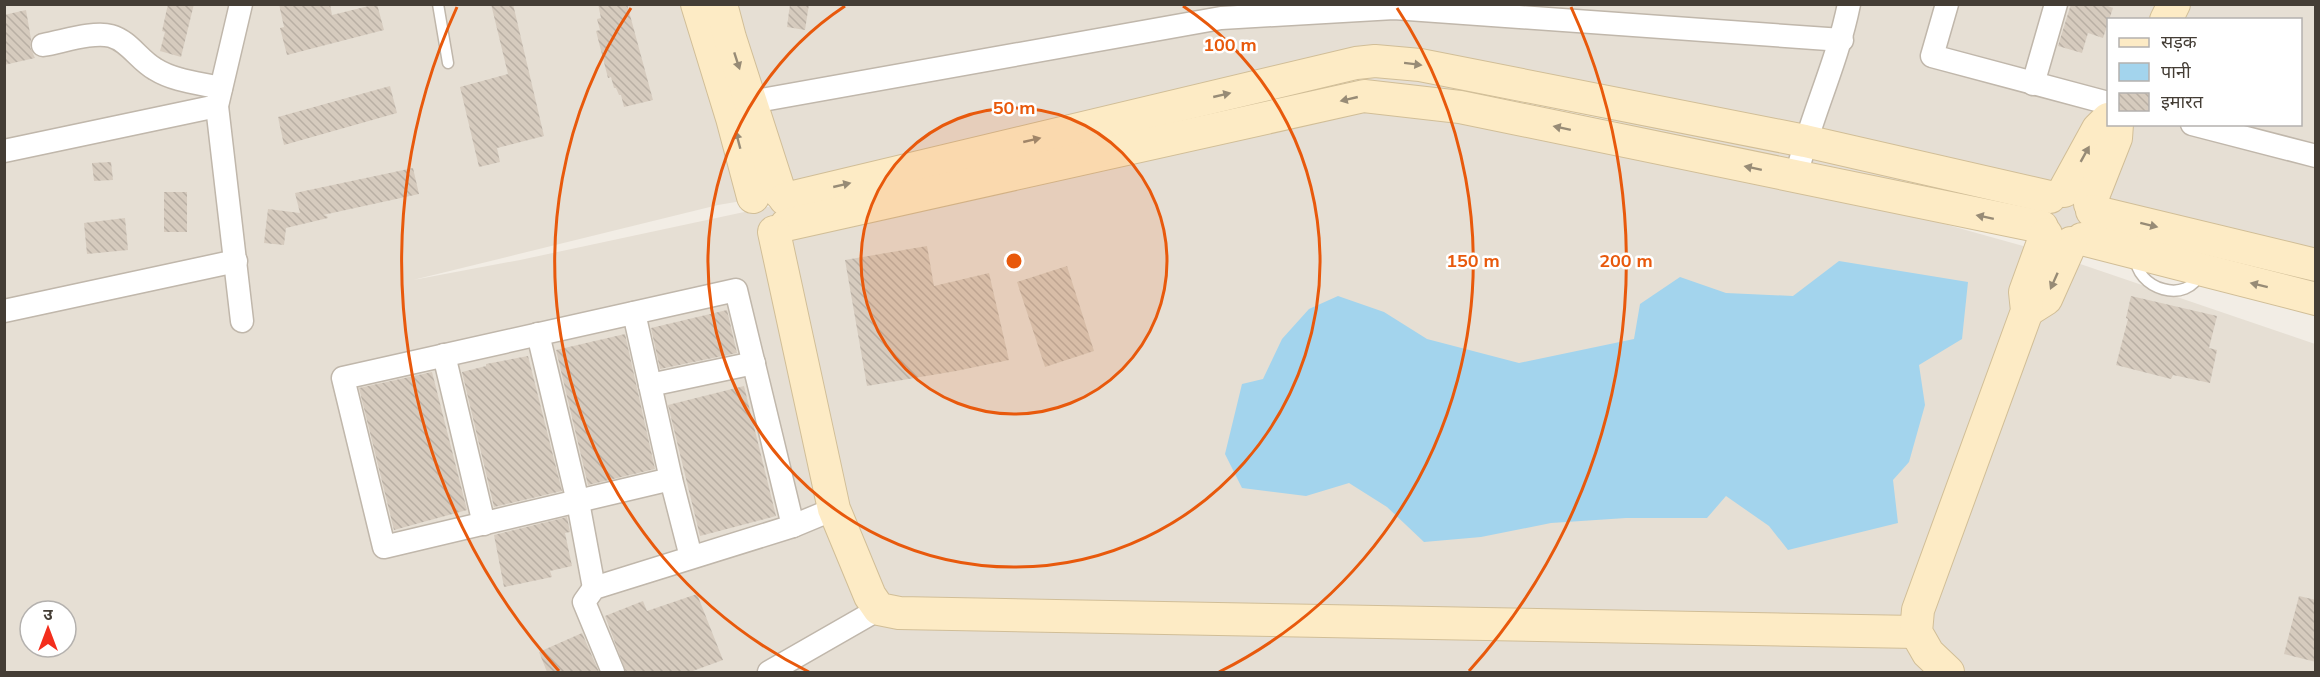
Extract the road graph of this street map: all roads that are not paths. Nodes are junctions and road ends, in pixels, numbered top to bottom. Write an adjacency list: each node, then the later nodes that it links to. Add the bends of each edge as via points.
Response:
1 (241, 4): 14 (street)
2 (438, 4): 12 (lane)
3 (697, 4): 24 (main road, one-way to 3, via 732,118)
4 (721, 4): 15 (main road, one-way to 15)
5 (1849, 4): 10 (street)
6 (1947, 4): 13 (street, via 1932,56)
7 (2056, 4): 13 (street)
8 (2174, 4): 9 (main road)
9 (2167, 18)
10 (1842, 40): 15 (street, via 1394,8 1221,18); 20 (street)
11 (43, 45): 14 (street, via 109,35 121,39 153,68)
12 (448, 63)
13 (2033, 84): 16 (street)
14 (219, 97): 21 (street); 27 (street)
15 (751, 102): 24 (main road)
16 (2107, 102)
17 (2107, 121): 25 (main road, one-way to 17, via 2098,129)
18 (2117, 126): 25 (main road, via 2116,138)
19 (2200, 126): 22 (street)
20 (1805, 141): 23 (street); 24 (main road, one-way to 20, via 1375,60 1420,65); 25 (main road)
21 (4, 151)
22 (2316, 156)
23 (1796, 177): 24 (main road, one-way to 24, via 1460,107 1364,96); 25 (main road, one-way to 23)
24 (775, 209): 40 (main road)
25 (2067, 218): 26 (main road, one-way to 26); 29 (main road, via 2136,253); 46 (main road, via 2025,292 2027,311 1918,610)
26 (2215, 242): 28 (main road); 29 (main road)
27 (236, 261): 31 (street); 33 (street)
28 (2316, 265)
29 (2204, 271): 30 (main road, one-way to 29)
30 (2316, 299)
31 (4, 310)
32 (634, 313): 34 (street); 36 (street, via 736,290); 37 (street)
33 (242, 321)
34 (538, 334): 35 (street); 39 (street)
35 (444, 355): 41 (street); 41 (street, via 344,378 384,548)
36 (754, 363): 37 (street); 42 (street)
37 (650, 385): 38 (street)
38 (671, 479): 39 (street); 43 (street)
39 (578, 502): 41 (street); 44 (street)
40 (834, 509): 42 (street); 45 (main road)
41 (484, 524)
42 (793, 526): 43 (street)
43 (691, 557): 44 (street)
44 (594, 588): 47 (street, via 584,602)
45 (879, 609): 46 (main road, via 911,614); 48 (street)
46 (1916, 632): 49 (main road, via 1928,653)
47 (613, 672)
48 (769, 672)
49 (1948, 672)

